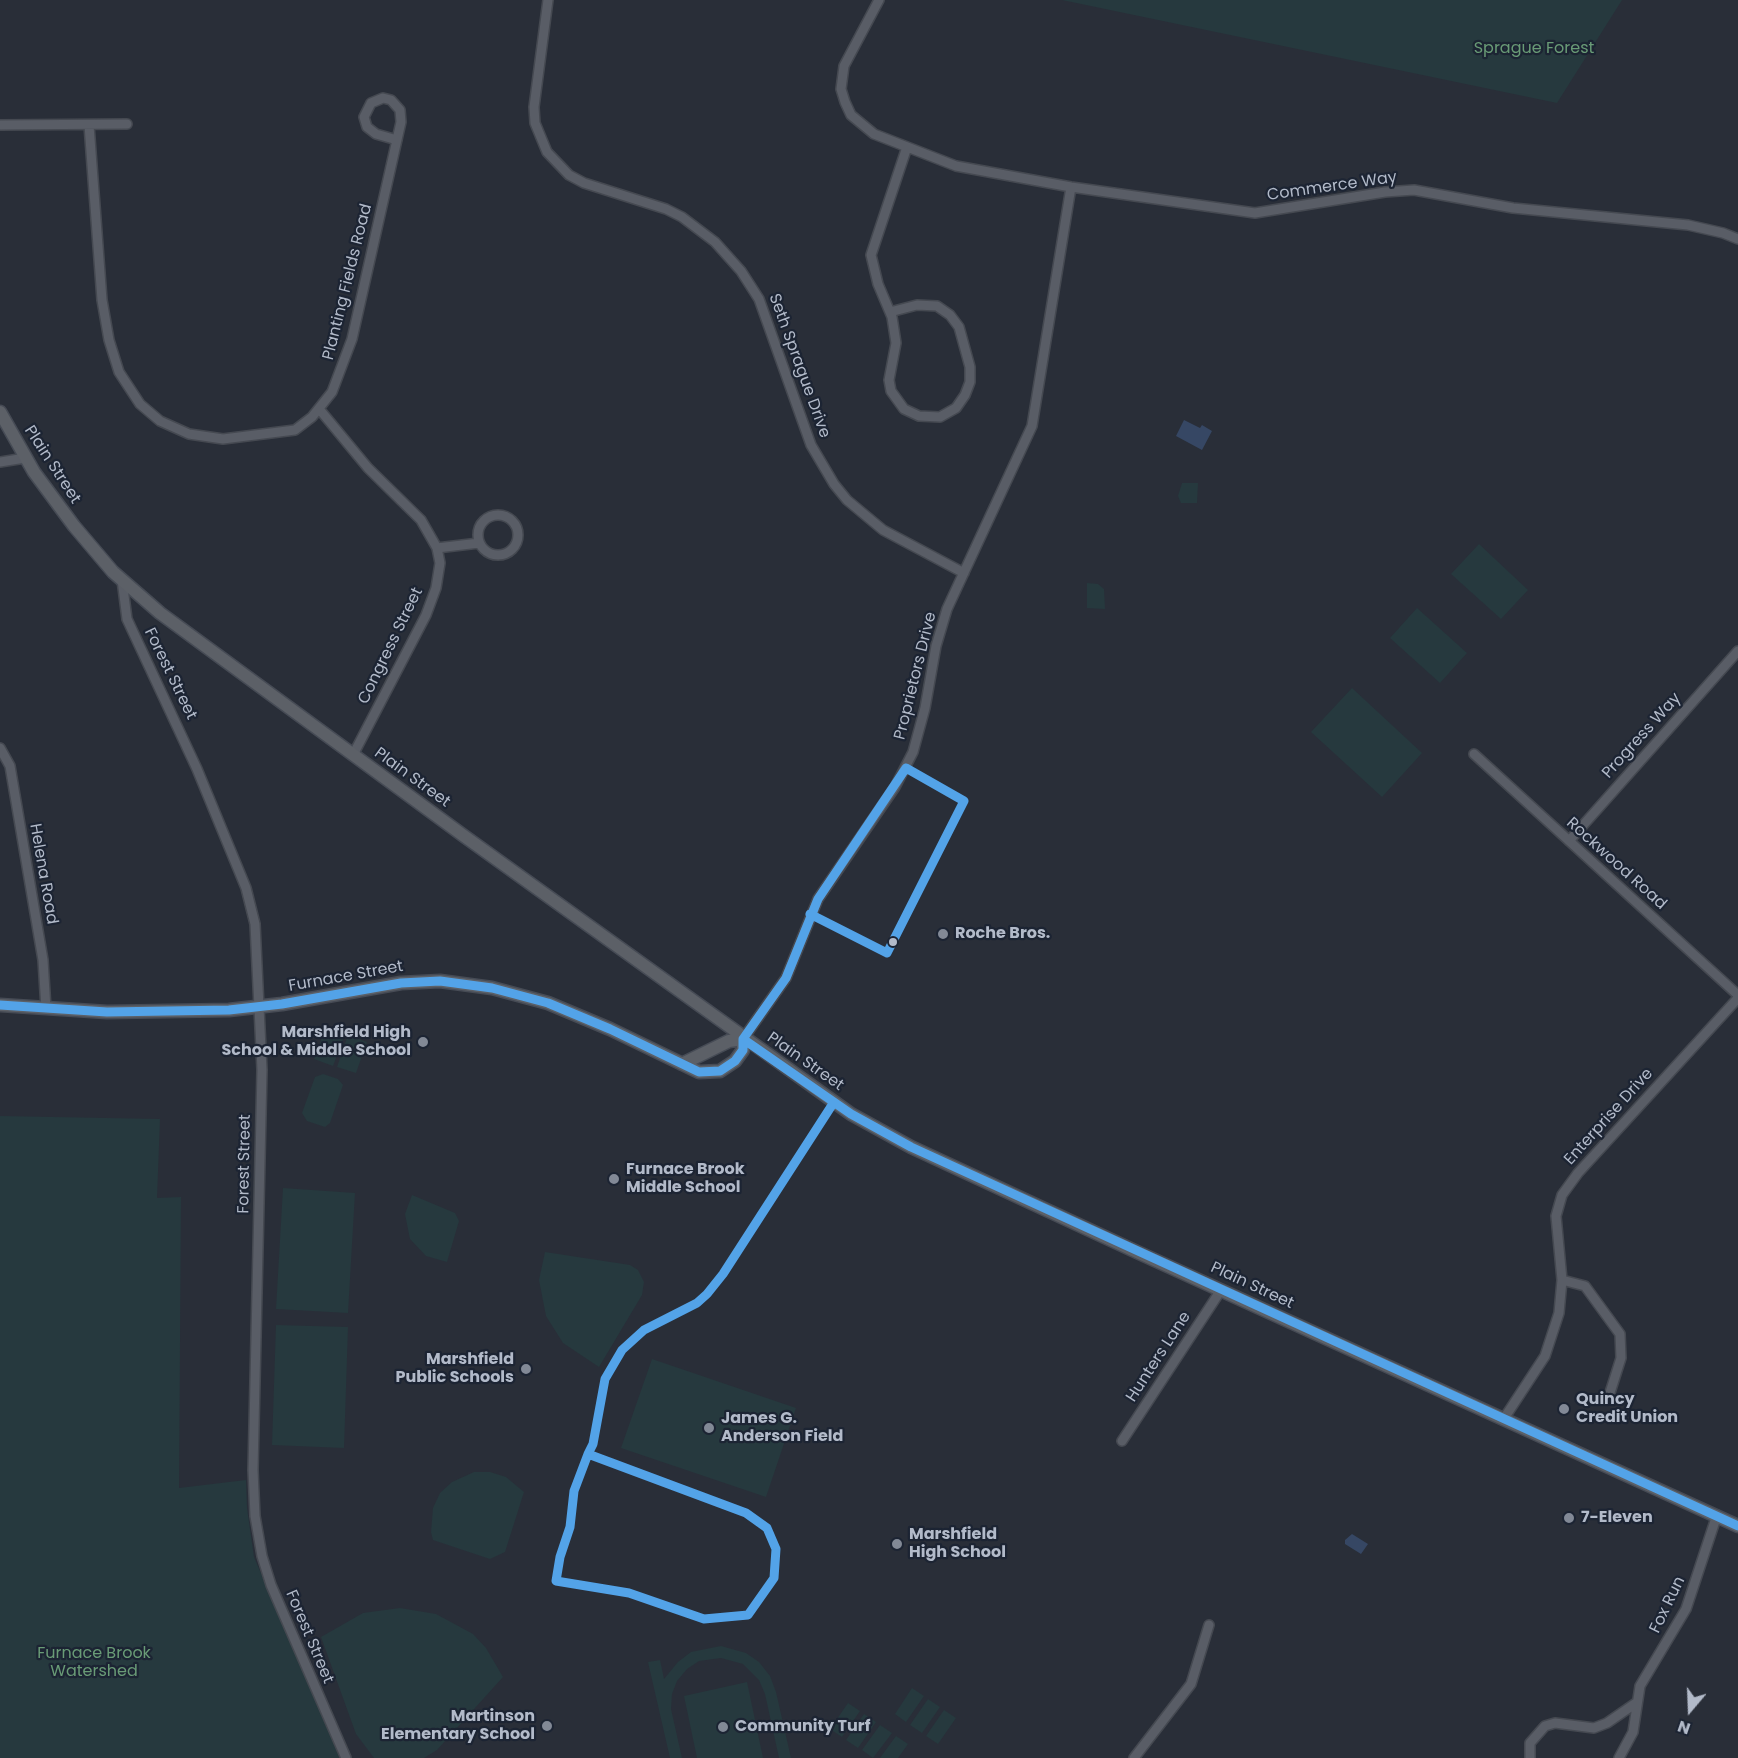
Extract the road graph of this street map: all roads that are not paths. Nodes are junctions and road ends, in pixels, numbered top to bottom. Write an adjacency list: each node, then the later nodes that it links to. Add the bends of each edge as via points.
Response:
1 (548, 0): 17 (street, Seth Sprague Drive, via 534,107 535,123 547,152 569,175 584,183 666,209 716,242 759,299 811,445 834,484 883,530)
2 (879, 0): 7 (street, Commerce Way, via 849,52 841,89 851,115 862,127)
3 (127, 124): 5 (street)
4 (0, 125): 5 (street)
5 (89, 125): 11 (street, Planting Fields Road, via 102,300 113,357 132,394 149,413 171,427 217,438 285,433)
6 (397, 140): 6 (street, Planting Fields Road, via 376,134 368,127 365,111 375,100 387,99 398,106 402,116); 11 (street, Planting Fields Road, via 352,339 337,382)
7 (907, 147): 8 (street, Commerce Way, via 972,170); 10 (street, via 871,255)
8 (1071, 186): 9 (street, Commerce Way, via 1255,213 1414,190 1512,208 1688,225); 17 (street, Proprietors Drive, via 1032,426)
9 (1738, 239)
10 (890, 312): 10 (street, via 917,305 937,306 959,327 970,381 956,408 940,417 919,416 904,409 891,391 889,380 896,343)
11 (320, 410): 16 (street, Congress Street, via 368,468 421,520)
12 (0, 412): 13 (main road, Plain Street)
13 (25, 458): 14 (street); 18 (main road, Plain Street, via 74,526)
14 (0, 462)
15 (479, 543): 15 (street, via 481,523 492,516 506,516 516,525 519,538 507,554 488,553); 16 (street)
16 (437, 549): 22 (street, Congress Street, via 439,576 432,601)
17 (964, 573): 28 (street, Proprietors Drive, via 941,627 919,734 906,768 818,899 786,978)
18 (122, 580): 22 (main road, Plain Street, via 184,632); 26 (street, Forest Street, via 127,620 184,738 246,888 257,936)
19 (1738, 651): 23 (street, Progress Way)
20 (0, 748): 27 (street, Helena Road, via 10,766 43,960)
21 (1474, 754): 23 (street, Rockwood Road)
22 (353, 755): 28 (main road, Plain Street)
23 (1569, 841): 24 (street, Rockwood Road)
24 (1738, 997): 30 (street, Enterprise Drive, via 1562,1195 1556,1216)
25 (0, 1005): 27 (main road, Furnace Street)
26 (261, 1007): 27 (main road, Furnace Street, via 127,1012); 29 (main road, Furnace Street, via 411,982 467,984 515,993 565,1009); 39 (street, Forest Street, via 253,1470 256,1523 271,1585)
27 (46, 1009)
28 (742, 1039): 29 (main road, via 729,1041); 29 (main road, Furnace Street, via 740,1055 720,1071 699,1072); 31 (main road, Plain Street, via 883,1132)
29 (682, 1064)
30 (1562, 1280): 32 (street, via 1585,1286 1620,1334 1621,1358); 33 (street, Enterprise Drive, via 1559,1313 1545,1356)
31 (1221, 1290): 33 (main road, Plain Street); 34 (street, Hunters Lane)
32 (1608, 1399)
33 (1503, 1420): 35 (main road, Plain Street)
34 (1122, 1441)
35 (1717, 1515): 36 (main road, Plain Street); 38 (street, Fox Run, via 1687,1605 1643,1680)
36 (1738, 1526)
37 (1209, 1625): 40 (street, via 1191,1684)
38 (1636, 1703): 41 (street, via 1594,1728 1555,1723 1545,1726 1530,1743); 42 (street, Fox Run, via 1633,1732)
39 (346, 1758)
40 (1134, 1758)
41 (1530, 1758)
42 (1619, 1758)

